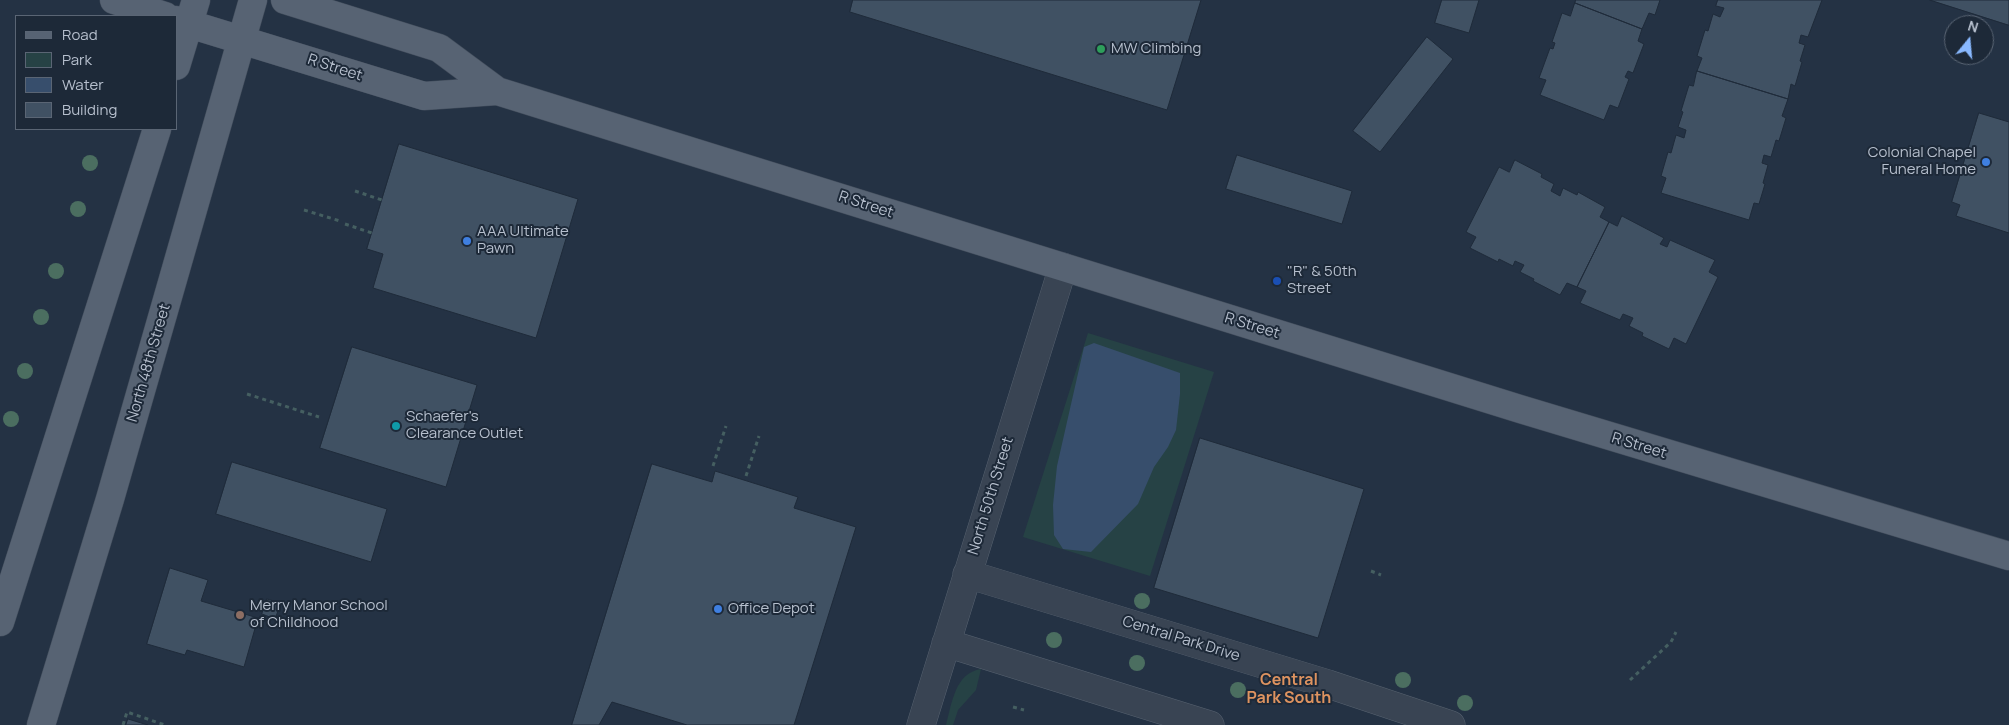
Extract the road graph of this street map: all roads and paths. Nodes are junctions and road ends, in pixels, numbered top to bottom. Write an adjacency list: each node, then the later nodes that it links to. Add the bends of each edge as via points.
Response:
1 (114, 0): 4 (main road, R Street)
2 (252, 0): 5 (main road, North 48th Street)
3 (285, 0): 7 (main road, R Street, via 439,48)
4 (182, 15): 5 (main road, R Street); 6 (main road)
5 (241, 39): 7 (main road, R Street, via 424,96); 32 (main road, North 48th Street, via 113,489)
6 (178, 49)
7 (497, 91): 15 (main road, R Street)
8 (156, 130): 26 (main road)
9 (355, 191): 10 (path)
10 (382, 200)
11 (304, 210): 12 (path)
12 (340, 221)
13 (345, 224): 14 (path)
14 (372, 233)
15 (1063, 267): 22 (main road, R Street, via 1705,466); 24 (street, North 50th Street)
16 (247, 394): 17 (path)
17 (319, 417)
18 (726, 426): 20 (path)
19 (759, 436): 21 (path)
20 (713, 466)
21 (746, 476)
22 (2009, 556)
23 (1371, 571): 25 (path)
24 (967, 574): 28 (street, North 50th Street); 37 (street, Central Park Drive, via 1328,684)
25 (1381, 575)
26 (0, 622)
27 (1676, 632): 29 (path, via 1671,642)
28 (946, 643): 35 (street, North 50th Street); 36 (street)
29 (1630, 680)
30 (1013, 707): 31 (path)
31 (1024, 710)
32 (41, 725)
33 (123, 725): 34 (path, via 127,712)
34 (165, 725)
35 (921, 725)
36 (1210, 725)
37 (1451, 725)

